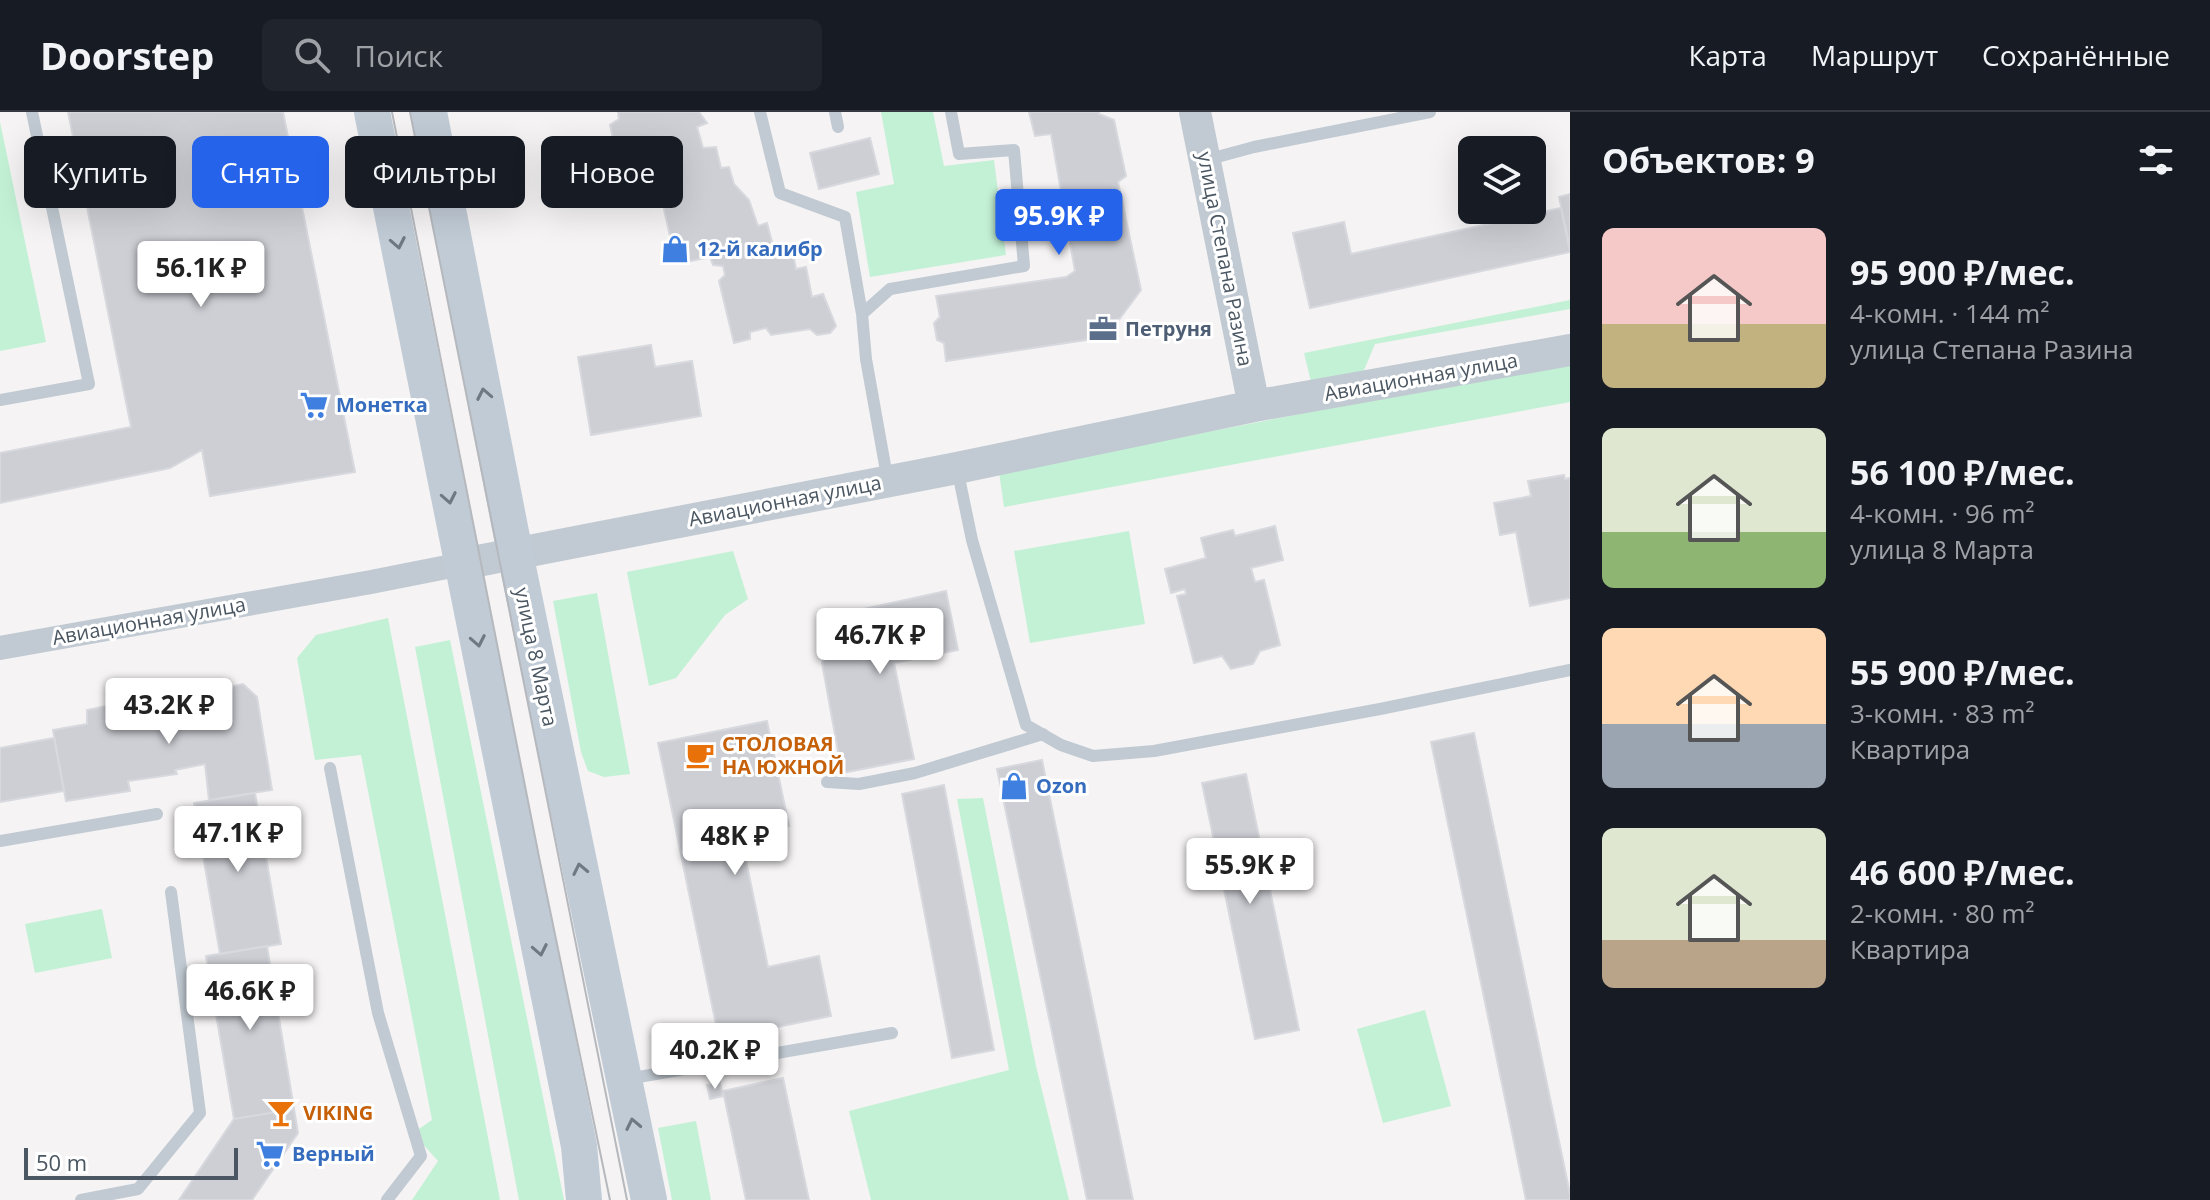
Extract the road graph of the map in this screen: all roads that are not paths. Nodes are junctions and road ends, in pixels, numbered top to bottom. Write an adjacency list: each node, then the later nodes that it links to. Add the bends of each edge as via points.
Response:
1 (32, 112): 13 (lane, via 89,384)
2 (372, 112): 18 (main road, one-way to 18)
3 (429, 112): 17 (main road, улица 8 Марта, one-way to 3)
4 (760, 112): 11 (lane, via 780,193 845,217)
5 (835, 112): 9 (lane)
6 (951, 112): 11 (lane, via 959,154 1014,150 1024,266 890,289)
7 (1195, 112): 10 (street, улица Степана Разина)
8 (1430, 112): 10 (lane)
9 (838, 127)
10 (1206, 160): 14 (street, улица Степана Разина)
11 (862, 314): 16 (lane)
12 (1570, 350): 14 (street, Авиационная улица)
13 (0, 400)
14 (1254, 406): 15 (street, Авиационная улица)
15 (957, 468): 16 (street, Авиационная улица); 21 (lane, via 972,540 1026,725)
16 (888, 482): 17 (street, Авиационная улица)
17 (515, 553): 18 (street, Авиационная улица); 28 (main road, улица 8 Марта, one-way to 17)
18 (462, 564): 19 (street, Авиационная улица); 31 (main road, one-way to 31, via 579,1146)
19 (0, 648)
20 (1570, 670): 21 (lane, via 1154,751 1093,756)
21 (1043, 734): 23 (lane, via 915,773 859,784)
22 (330, 768): 30 (lane, via 378,1013 421,1156)
23 (827, 782)
24 (157, 814): 25 (lane)
25 (0, 841)
26 (171, 892): 29 (lane, via 200,1113 138,1189)
27 (892, 1033): 28 (lane)
28 (624, 1079): 32 (main road, улица 8 Марта, one-way to 28)
29 (81, 1200)
30 (387, 1200)
31 (584, 1200)
32 (649, 1200)

